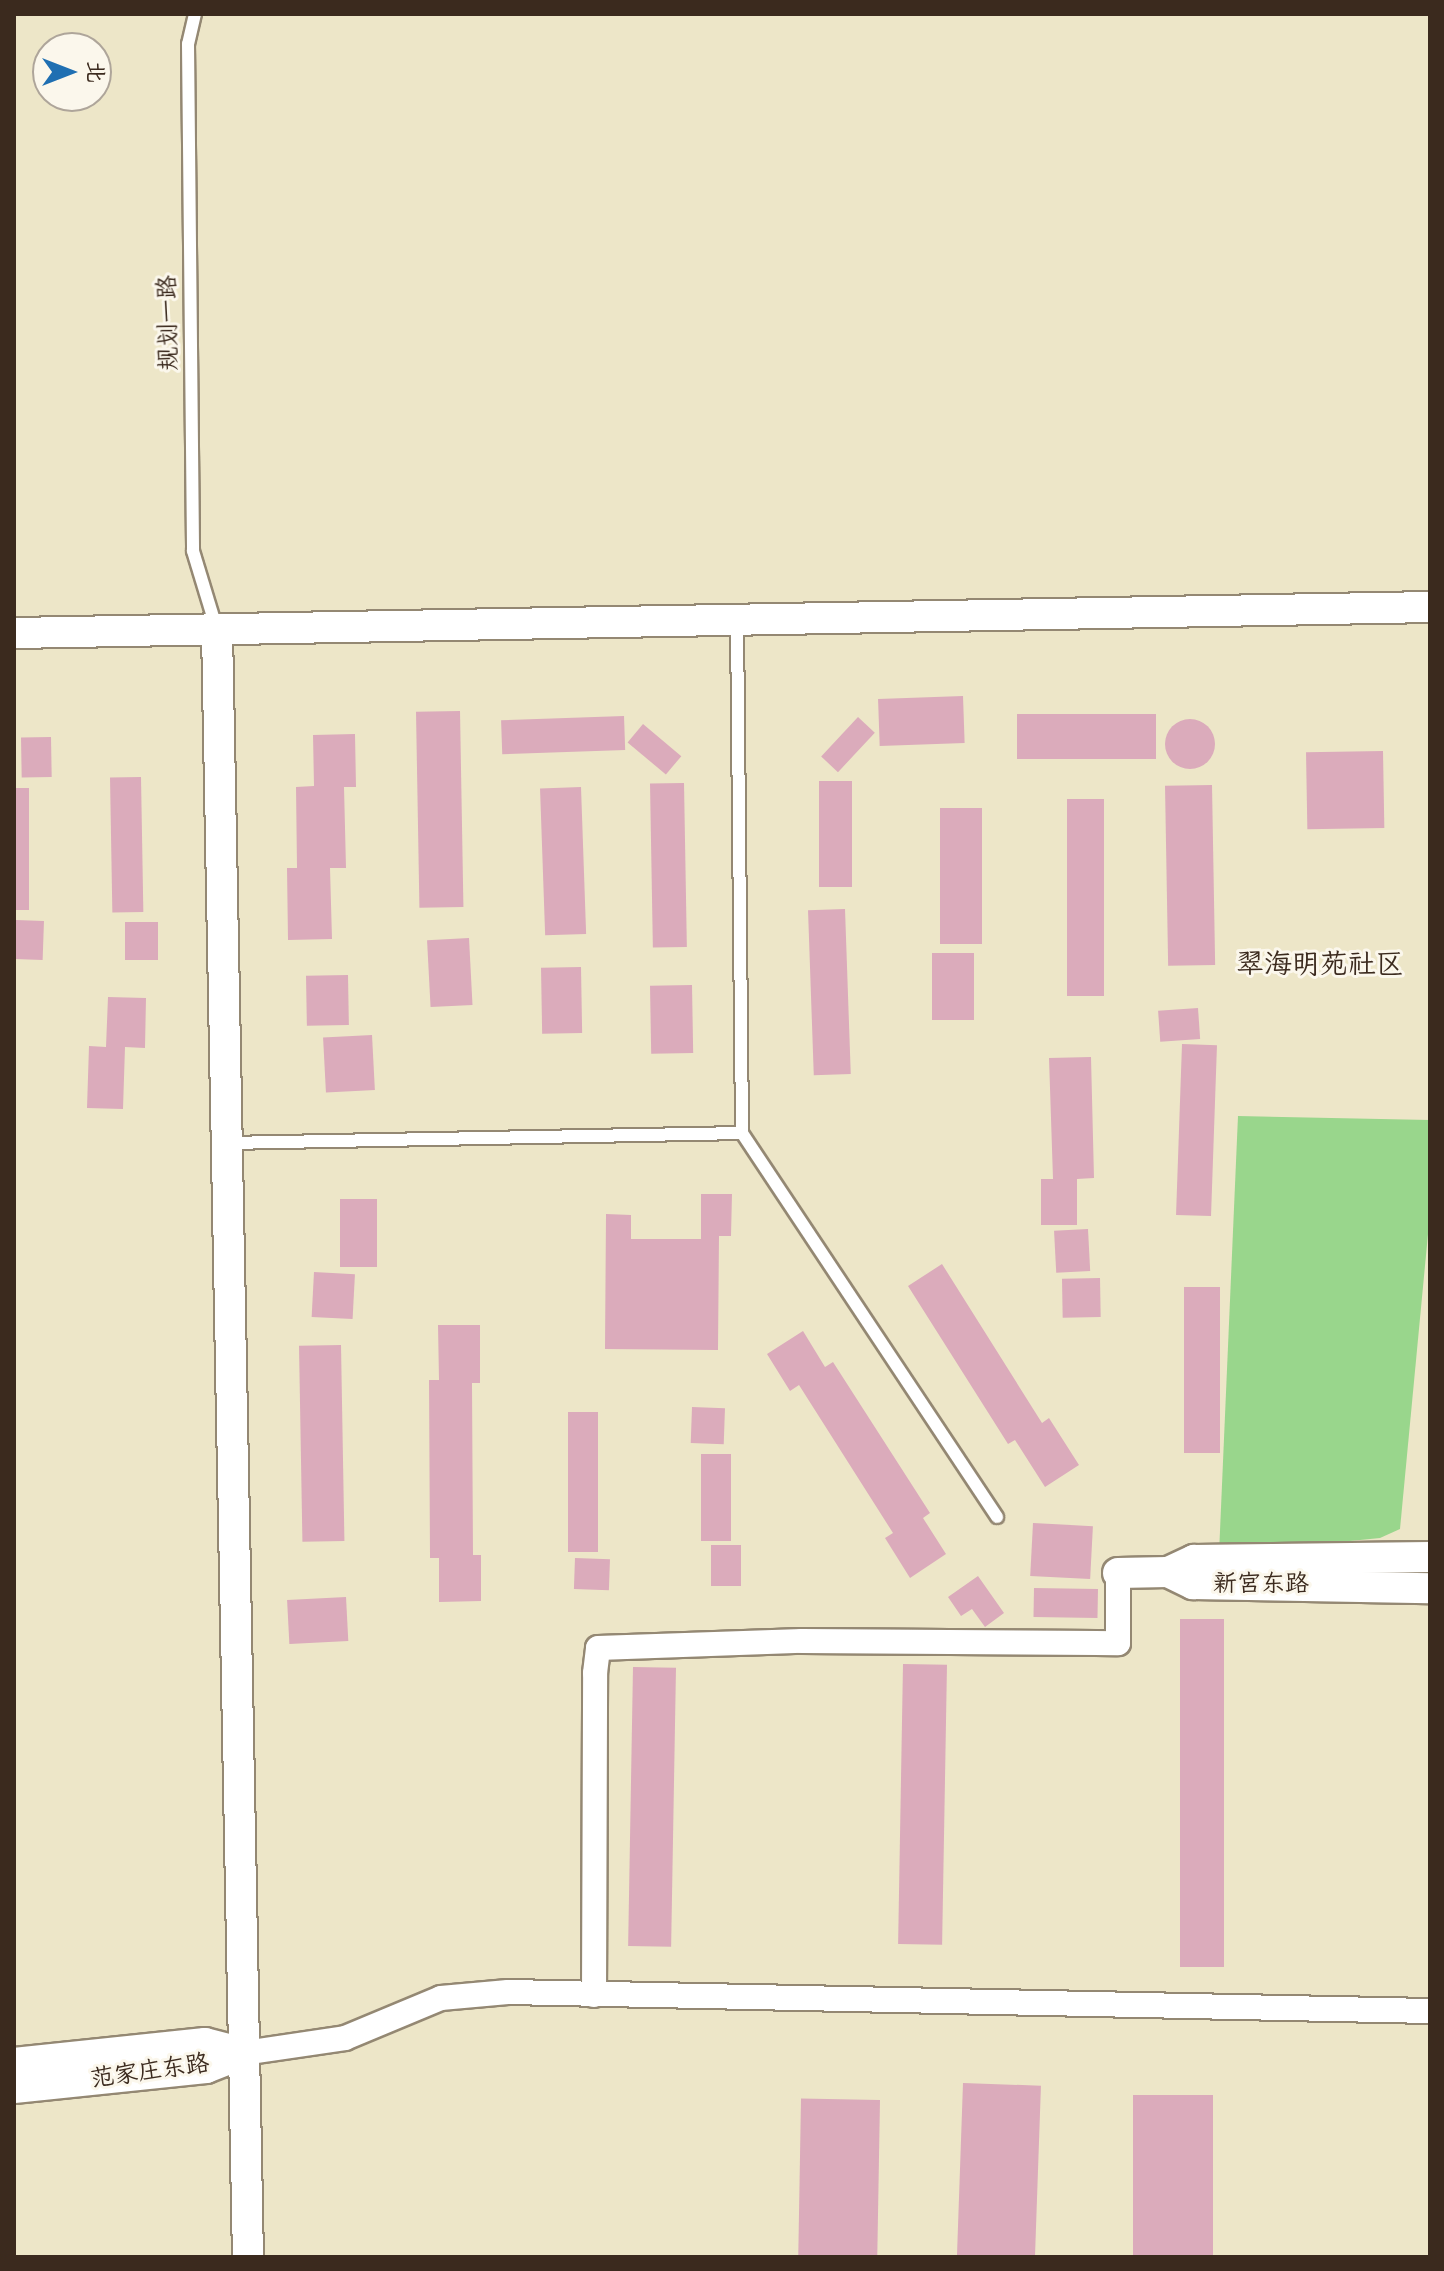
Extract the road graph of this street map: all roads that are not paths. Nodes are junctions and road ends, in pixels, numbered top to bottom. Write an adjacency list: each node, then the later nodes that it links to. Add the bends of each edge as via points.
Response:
1 (195, 14): 4 (lane, 规划一路, via 188,44 193,551)
2 (1430, 607): 3 (street)
3 (737, 620): 4 (street); 6 (lane)
4 (217, 630): 5 (street); 7 (street)
5 (14, 633)
6 (742, 1133): 7 (lane); 8 (lane)
7 (227, 1143): 15 (street)
8 (997, 1517)
9 (1430, 1557): 10 (street, 新宫东路, via 1194,1560)
10 (1168, 1572): 11 (street); 12 (street, 新宫东路, via 1193,1584)
11 (1118, 1573): 13 (street, via 1118,1643 802,1641 598,1648)
12 (1430, 1588)
13 (594, 1995): 14 (street); 15 (street, via 508,1992 441,1998 345,2038)
14 (1430, 2011)
15 (244, 2053): 16 (street, 范家庄东路, via 205,2043); 17 (street, 范家庄东路, via 206,2068); 18 (street)
16 (14, 2063)
17 (14, 2088)
18 (248, 2257)

